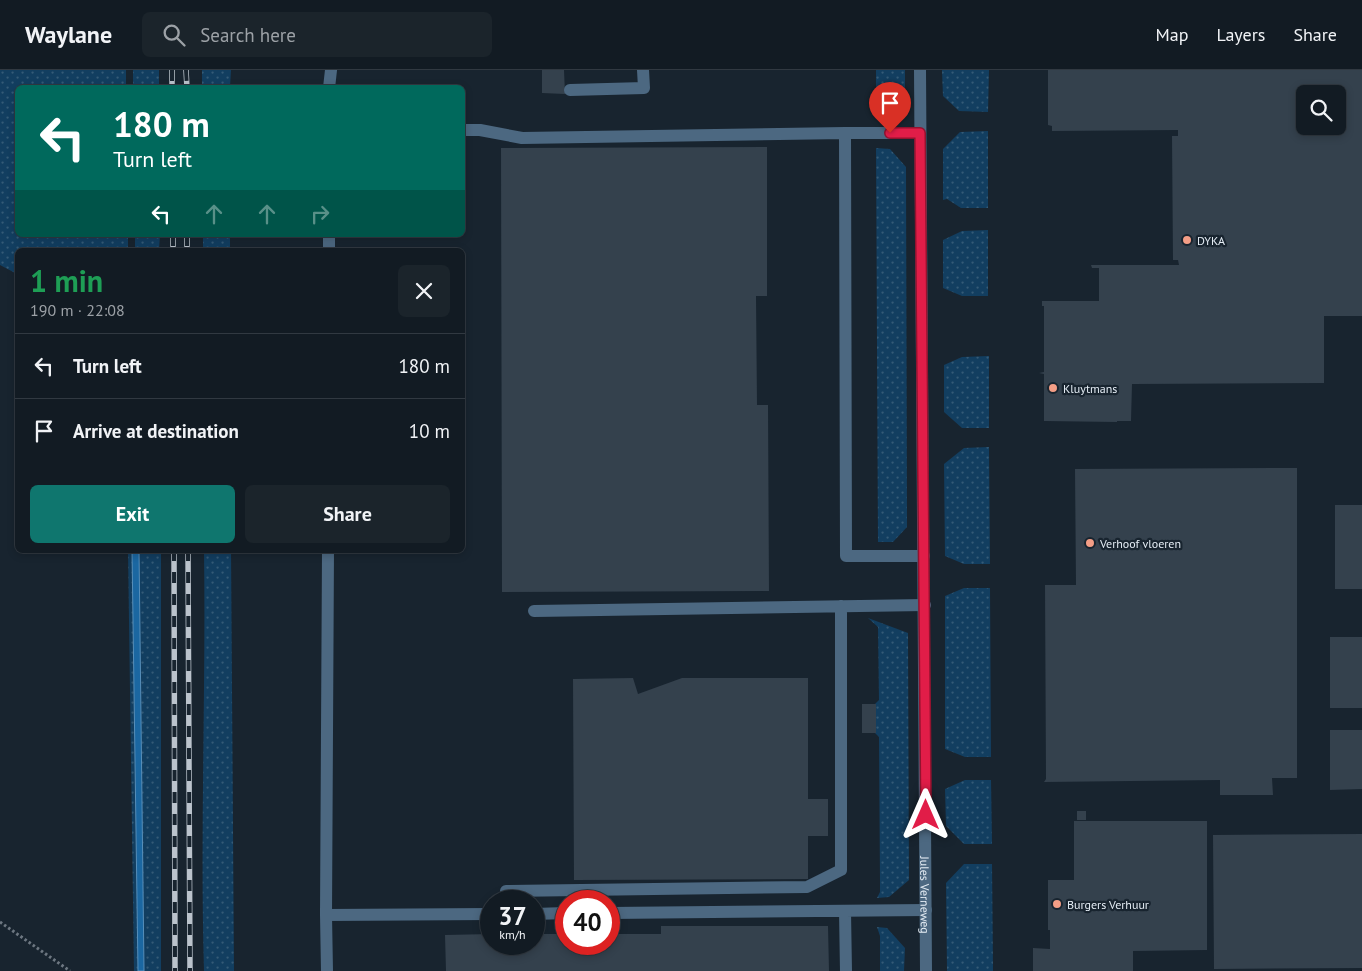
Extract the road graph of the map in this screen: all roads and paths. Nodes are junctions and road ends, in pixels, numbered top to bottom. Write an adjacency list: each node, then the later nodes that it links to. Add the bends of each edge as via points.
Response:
1 (331, 70): 4 (street)
2 (643, 70): 5 (street, via 644,88)
3 (920, 70): 8 (street, Jules Verneweg)
4 (329, 85)
5 (570, 90)
6 (465, 130): 7 (street, via 522,138)
7 (844, 133): 8 (street); 10 (street, via 846,556)
8 (920, 133): 10 (street, Jules Verneweg)
9 (328, 553): 19 (street)
10 (924, 556): 11 (street, Jules Verneweg)
11 (925, 605): 12 (street); 15 (street, Jules Verneweg)
12 (841, 606): 13 (street); 14 (street, via 841,870 807,887)
13 (534, 610)
14 (545, 890)
15 (926, 910): 16 (street); 24 (street, Jules Verneweg)
16 (845, 911): 17 (street); 23 (street)
17 (620, 913)
18 (480, 914): 19 (street)
19 (326, 916): 22 (street)
20 (0, 922): 21 (path)
21 (70, 971)
22 (327, 971)
23 (846, 971)
24 (926, 971)

